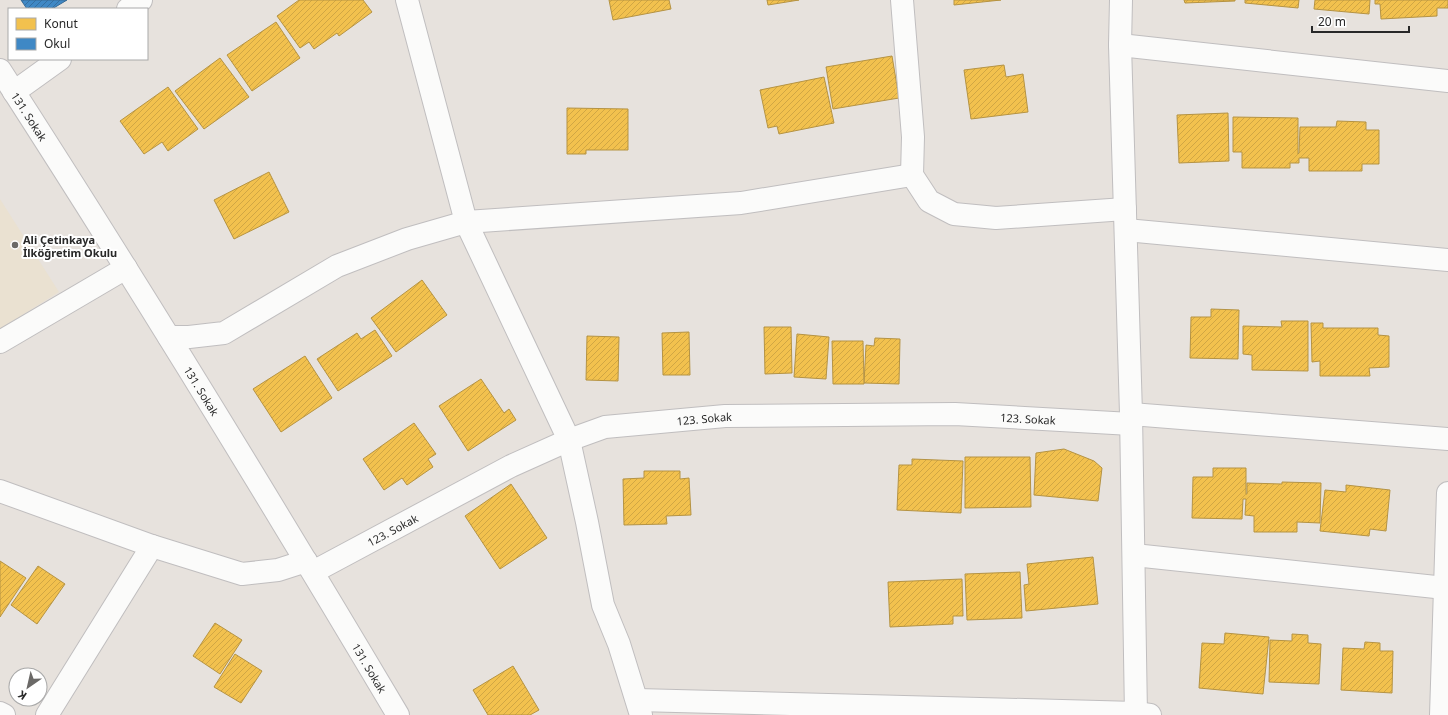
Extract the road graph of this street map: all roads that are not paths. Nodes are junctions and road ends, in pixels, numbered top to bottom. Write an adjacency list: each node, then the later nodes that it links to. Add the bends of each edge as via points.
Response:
1 (140, 0): 5 (street)
2 (407, 0): 13 (street)
3 (902, 0): 11 (street, via 913,137)
4 (1121, 0): 6 (street)
5 (129, 8)
6 (1120, 45): 9 (street); 12 (street)
7 (59, 60): 10 (street)
8 (0, 70): 10 (street, 131. Sokak)
9 (1448, 82)
10 (14, 92): 15 (street, 131. Sokak)
11 (912, 175): 12 (street, via 929,201 954,214 996,218); 13 (street, via 741,203)
12 (1126, 220): 14 (street); 18 (street)
13 (466, 222): 16 (street, via 407,239 337,266 224,333); 20 (street)
14 (1448, 260)
15 (126, 268): 16 (street, 131. Sokak); 17 (street)
16 (169, 338): 25 (street, 131. Sokak)
17 (0, 342)
18 (1131, 419): 19 (street, 123. Sokak); 20 (street, 123. Sokak, via 956,414 725,416 605,427); 24 (street)
19 (1448, 439)
20 (569, 440): 25 (street, 123. Sokak, via 511,466); 27 (street, via 603,604)
21 (0, 490): 23 (street, 123. Sokak)
22 (1448, 493): 26 (street)
23 (152, 546): 25 (street, 123. Sokak, via 242,574); 31 (street)
24 (1134, 555): 26 (street); 29 (street)
25 (310, 567): 32 (street, 131. Sokak)
26 (1446, 599): 33 (street)
27 (639, 707): 29 (street)
28 (0, 713): 30 (street)
29 (1141, 714)
30 (4, 715)
31 (47, 715)
32 (398, 715)
33 (1441, 715)

